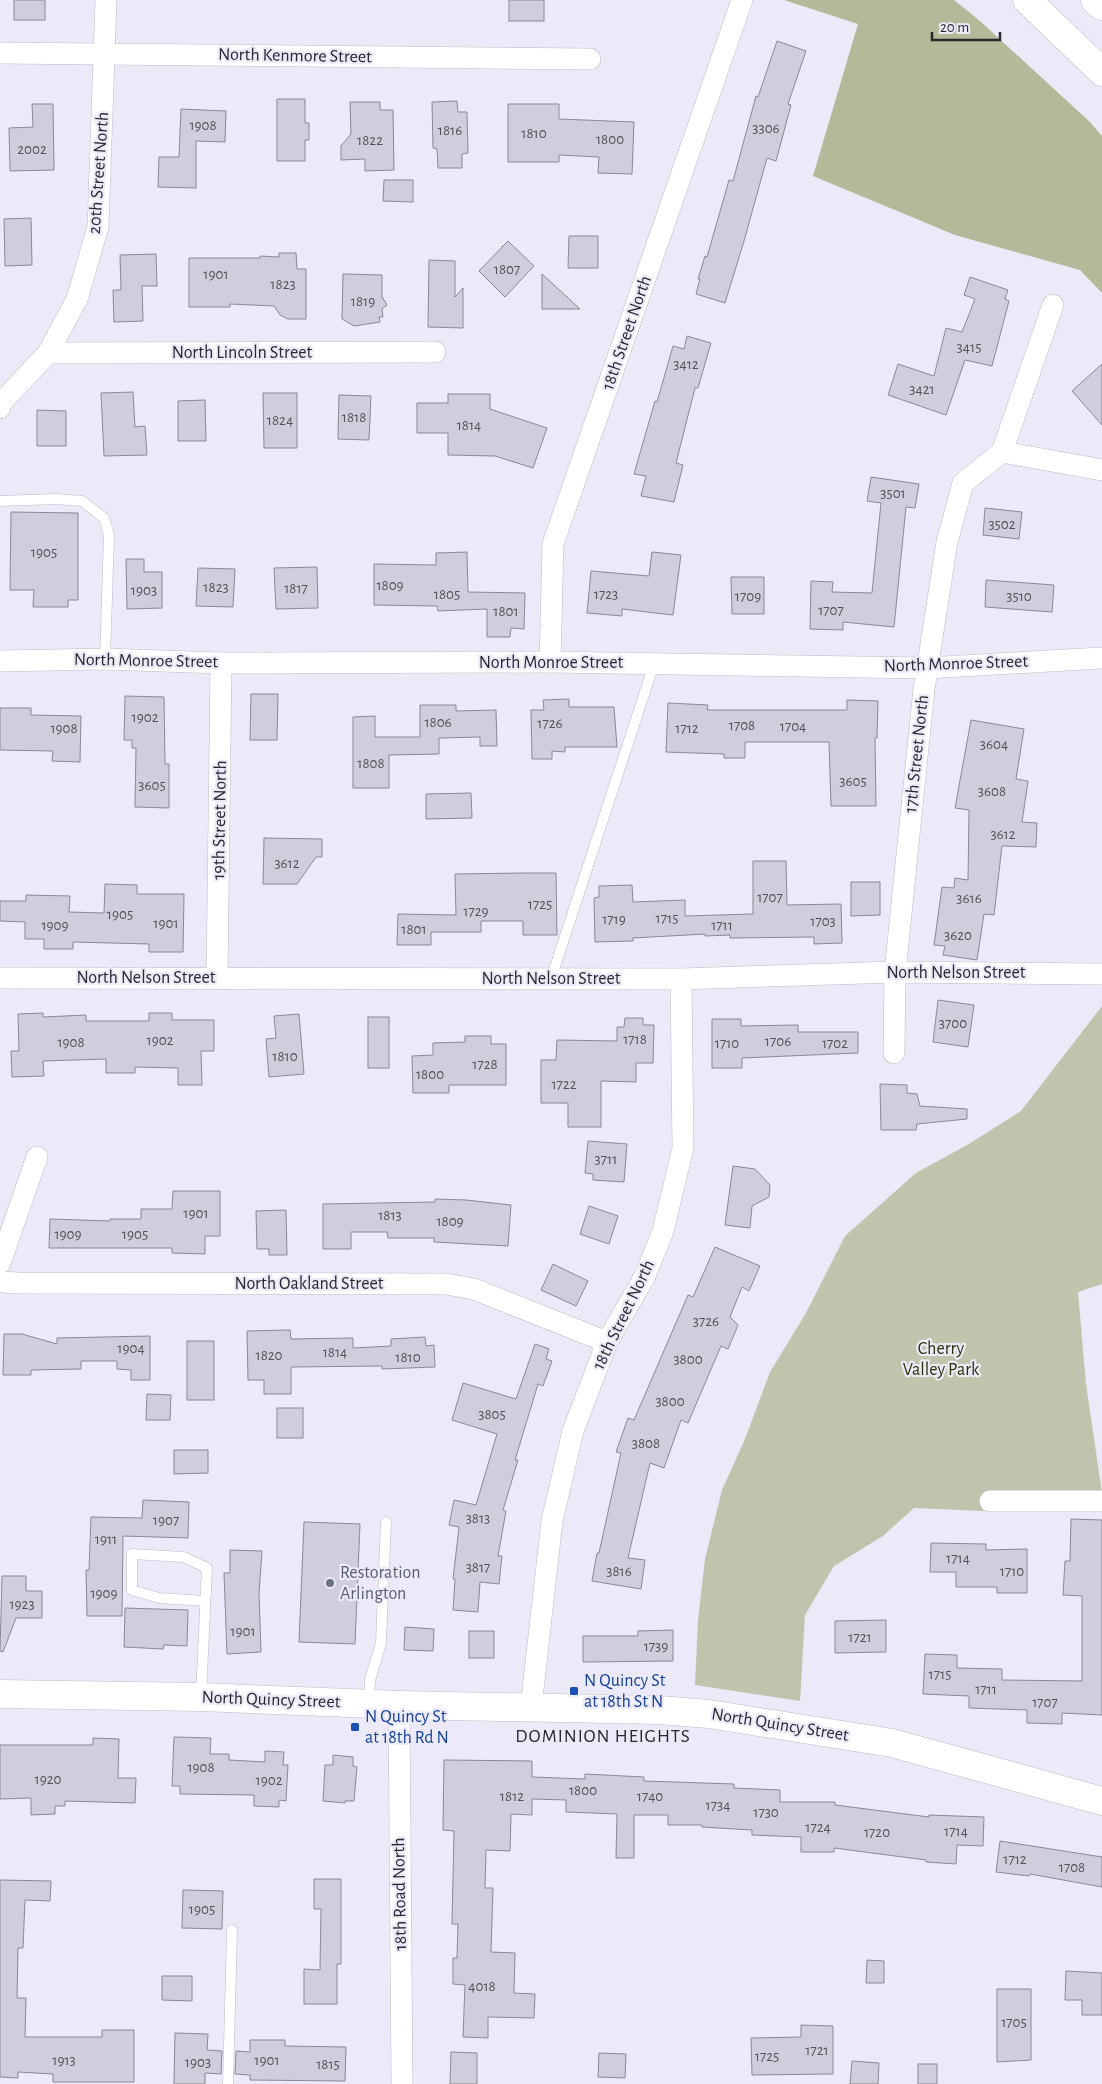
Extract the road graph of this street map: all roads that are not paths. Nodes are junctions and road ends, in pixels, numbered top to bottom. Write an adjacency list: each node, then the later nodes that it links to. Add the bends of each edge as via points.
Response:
1 (106, 0): 7 (street, 20th Street North)
2 (1026, 0): 9 (main road)
3 (1095, 0): 5 (main road)
4 (740, 5): 21 (street, 18th Street North, via 553,544)
5 (1102, 6)
6 (0, 53): 7 (street, North Kenmore Street)
7 (106, 54): 8 (street, North Kenmore Street); 12 (street, 20th Street North, via 98,227 77,299)
8 (590, 59)
9 (1102, 72)
10 (1054, 306): 14 (street)
11 (435, 352): 12 (street, North Lincoln Street)
12 (48, 354): 13 (street, 20th Street North)
13 (0, 405)
14 (1002, 452): 15 (street); 23 (street, 17th Street North, via 963,482 947,542)
15 (1102, 470)
16 (0, 500): 18 (lane, via 82,502 104,518 109,535)
17 (1102, 658): 23 (street, North Monroe Street)
18 (105, 659): 19 (street, North Monroe Street); 20 (street, North Monroe Street)
19 (0, 661)
20 (221, 662): 21 (street, North Monroe Street); 27 (street, 19th Street North)
21 (550, 662): 22 (street, North Monroe Street)
22 (654, 664): 23 (street, North Monroe Street); 28 (lane)
23 (926, 668): 24 (street, 17th Street North)
24 (895, 972): 25 (street, North Nelson Street); 29 (street, North Nelson Street); 30 (street, 17th Street North)
25 (1102, 974)
26 (0, 978): 27 (street, North Nelson Street)
27 (217, 978): 28 (street, North Nelson Street)
28 (550, 979): 29 (street, North Nelson Street)
29 (681, 979): 34 (street, 18th Street North, via 684,1148 659,1240 645,1276)
30 (894, 1053)
31 (37, 1157): 32 (street)
32 (0, 1263)
33 (0, 1282): 34 (street, North Oakland Street, via 446,1284 474,1289)
34 (607, 1342): 43 (street, 18th Street North, via 573,1431 552,1521)
35 (1102, 1500): 36 (street)
36 (990, 1501)
37 (386, 1522): 41 (lane, via 381,1643 370,1680)
38 (205, 1601): 38 (lane, via 207,1568 184,1557 132,1554 132,1590 160,1598); 40 (lane)
39 (0, 1694): 40 (main road, North Quincy Street)
40 (200, 1697): 41 (main road, North Quincy Street)
41 (369, 1704): 42 (main road, North Quincy Street)
42 (399, 1704): 43 (main road, North Quincy Street); 47 (street, 18th Road North)
43 (531, 1707): 44 (main road, North Quincy Street, via 659,1710 809,1728 892,1743)
44 (1102, 1802)
45 (232, 1930): 46 (lane)
46 (228, 2084)
47 (402, 2084)

